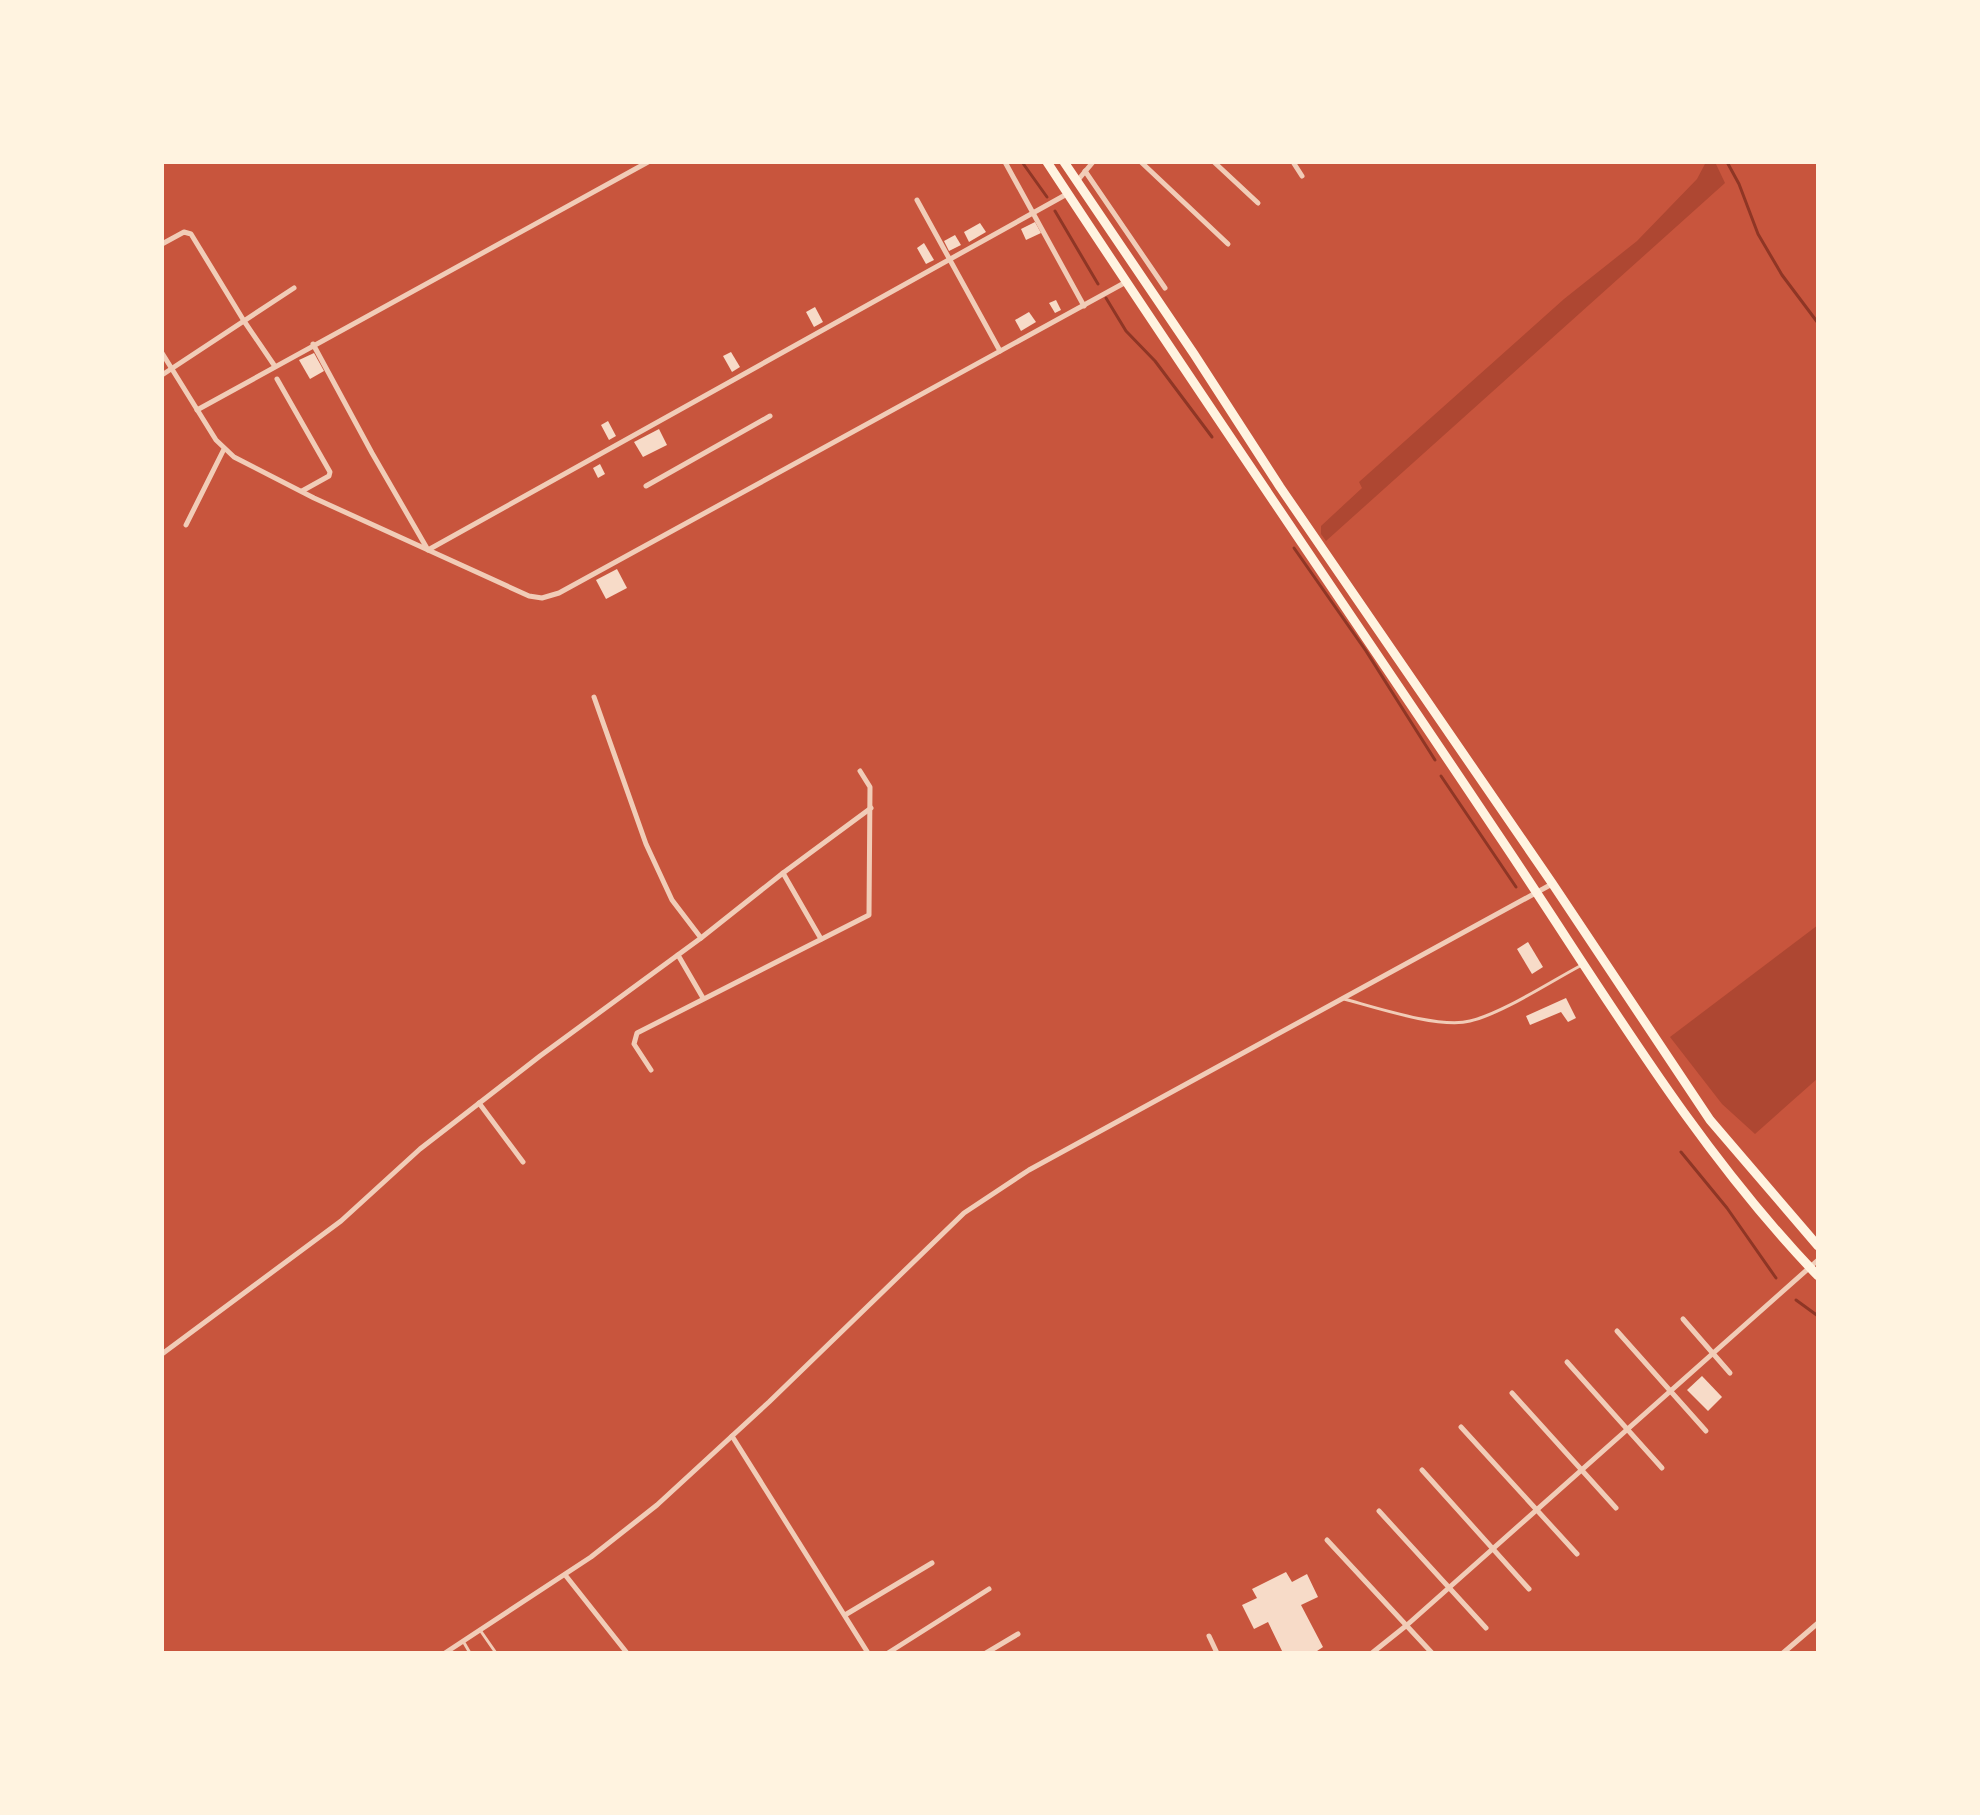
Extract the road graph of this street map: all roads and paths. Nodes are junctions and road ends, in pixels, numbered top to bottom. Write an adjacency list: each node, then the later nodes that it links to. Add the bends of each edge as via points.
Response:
1 (648, 162): 24 (street)
2 (1005, 162): 15 (street)
3 (1047, 162): 12 (highway)
4 (1064, 162): 11 (highway)
5 (1093, 162): 9 (street)
6 (1141, 162): 17 (street)
7 (1214, 162): 14 (street)
8 (1293, 162): 10 (street)
9 (1085, 171): 11 (street); 21 (street)
10 (1302, 176)
11 (1077, 181): 42 (highway)
12 (1068, 194): 15 (street); 19 (highway)
13 (917, 200): 18 (street)
14 (1258, 203)
15 (1033, 212): 18 (street); 22 (street)
16 (162, 244): 23 (street, via 188,232)
17 (1228, 244)
18 (949, 259): 25 (street); 37 (street)
19 (1126, 282): 22 (street); 43 (highway)
20 (294, 288): 23 (street)
21 (1165, 288)
22 (1084, 306): 25 (street)
23 (244, 321): 27 (street); 28 (street)
24 (313, 344): 27 (street); 37 (street)
25 (1000, 351): 37 (street, via 559,593 529,596)
26 (162, 353): 28 (street)
27 (274, 365): 31 (street)
28 (172, 368): 29 (street); 31 (street)
29 (162, 375)
30 (277, 379): 35 (street, via 330,472)
31 (197, 410): 33 (street)
32 (770, 416): 34 (street)
33 (224, 449): 35 (street); 36 (street)
34 (646, 486)
35 (301, 491): 37 (street)
36 (186, 525)
37 (428, 550)
38 (594, 697): 44 (street, via 646,844 672,900)
39 (860, 771): 40 (street, via 870,787)
40 (871, 808): 41 (street); 45 (street, via 869,915)
41 (783, 873): 44 (street); 45 (street)
42 (1552, 883): 43 (street); 46 (highway)
43 (1537, 892): 48 (highway); 50 (street)
44 (701, 938): 47 (street)
45 (821, 939): 49 (street)
46 (1600, 954): 48 (lane); 54 (highway, via 1724,1139)
47 (678, 955): 49 (street); 52 (street)
48 (1585, 963): 50 (lane, via 1469,1022 1442,1022); 56 (highway, via 1705,1144)
49 (703, 998): 51 (street, via 637,1033 634,1044)
50 (1344, 999): 69 (street, via 1029,1170 964,1213)
51 (651, 1070)
52 (479, 1103): 53 (street); 61 (street, via 341,1221)
53 (523, 1162)
54 (1818, 1246)
55 (1818, 1260): 56 (street)
56 (1810, 1267): 57 (highway); 60 (street)
57 (1818, 1276)
58 (1683, 1319): 60 (street)
59 (1617, 1331): 64 (street)
60 (1713, 1353): 63 (street); 64 (street)
61 (162, 1354)
62 (1567, 1362): 67 (street)
63 (1730, 1373)
64 (1670, 1391): 67 (street); 68 (street)
65 (1512, 1393): 71 (street)
66 (1461, 1427): 74 (street)
67 (1628, 1428): 70 (street); 71 (street)
68 (1706, 1431)
69 (732, 1436): 80 (street, via 657,1505); 84 (street)
70 (1662, 1468)
71 (1582, 1469): 73 (street); 74 (street)
72 (1422, 1470): 77 (street)
73 (1616, 1508)
74 (1536, 1510): 77 (street); 78 (street)
75 (1379, 1511): 81 (street)
76 (1327, 1540): 86 (street)
77 (1493, 1548): 81 (street); 83 (street)
78 (1577, 1554)
79 (932, 1563): 84 (street)
80 (565, 1575): 88 (street); 95 (street)
81 (1450, 1587): 86 (street); 87 (street)
82 (989, 1589): 97 (street)
83 (1529, 1589)
84 (845, 1615): 96 (street)
85 (1818, 1623): 102 (street)
86 (1407, 1625): 100 (street); 101 (street)
87 (1486, 1628)
88 (480, 1630): 91 (street); 94 (lane)
89 (1018, 1634): 98 (street)
90 (1209, 1636): 99 (street)
91 (463, 1641): 92 (street); 93 (lane)
92 (445, 1653)
93 (470, 1653)
94 (496, 1653)
95 (627, 1653)
96 (868, 1653)
97 (888, 1653)
98 (986, 1653)
99 (1217, 1653)
100 (1372, 1653)
101 (1432, 1653)
102 (1783, 1653)

